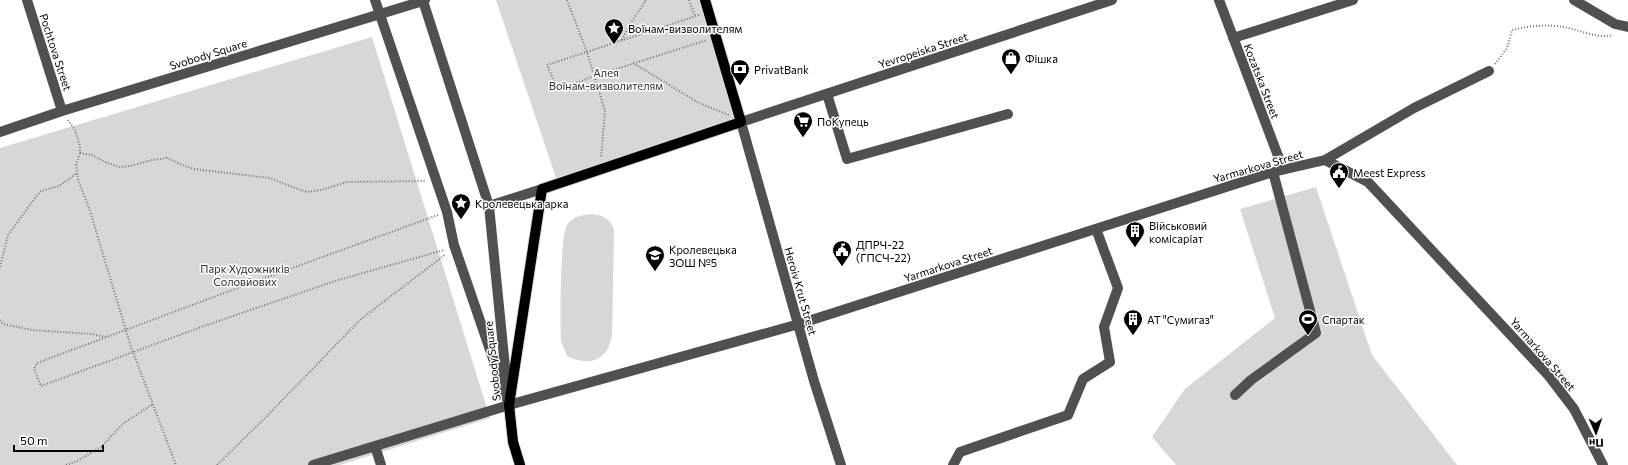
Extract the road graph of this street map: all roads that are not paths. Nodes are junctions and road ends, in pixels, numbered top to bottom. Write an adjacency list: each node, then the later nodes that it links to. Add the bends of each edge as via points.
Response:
1 (27, 0): 14 (street, Pochtova Street)
2 (375, 0): 9 (street)
3 (424, 0): 9 (street, Svobody Square); 21 (street, Svobody Square)
4 (705, 0): 16 (main road)
5 (1112, 0): 13 (street, Yevropeiska Street)
6 (1219, 0): 11 (street, Kozatska Street)
7 (1353, 0): 11 (street)
8 (1574, 0): 10 (street, via 1615,24)
9 (380, 14): 14 (street, Svobody Square); 25 (street)
10 (1628, 27)
11 (1233, 38): 19 (street, Kozatska Street)
12 (1489, 71): 18 (street, via 1414,108)
13 (827, 94): 15 (street, via 847,159); 16 (street, Yevropeiska Street)
14 (62, 111): 17 (street, Svobody Square)
15 (1008, 114)
16 (741, 122): 20 (main road); 23 (street, Heroiv Krut Street)
17 (0, 132)
18 (1325, 160): 19 (street, Yarmarkova Street); 32 (street, Yarmarkova Street, via 1368,182 1548,375 1574,409)
19 (1278, 171): 22 (street, Yarmarkova Street); 24 (street, Kozatska Street, via 1316,333 1251,380)
20 (542, 189): 21 (street); 25 (main road)
21 (489, 206): 25 (street, Svobody Square)
22 (1096, 229): 23 (street, Yarmarkova Street); 31 (street, via 1118,288 1104,327 1110,362 1083,379 1068,415 960,452)
23 (799, 324): 25 (street, Yarmarkova Street); 30 (street, Heroiv Krut Street)
24 (1235, 395)
25 (509, 405): 26 (street, Svobody Square); 29 (main road, via 513,442)
26 (375, 446): 27 (street, Svobody Square); 28 (street)
27 (313, 465)
28 (381, 465)
29 (520, 465)
30 (841, 465)
31 (953, 465)
32 (1603, 465)

